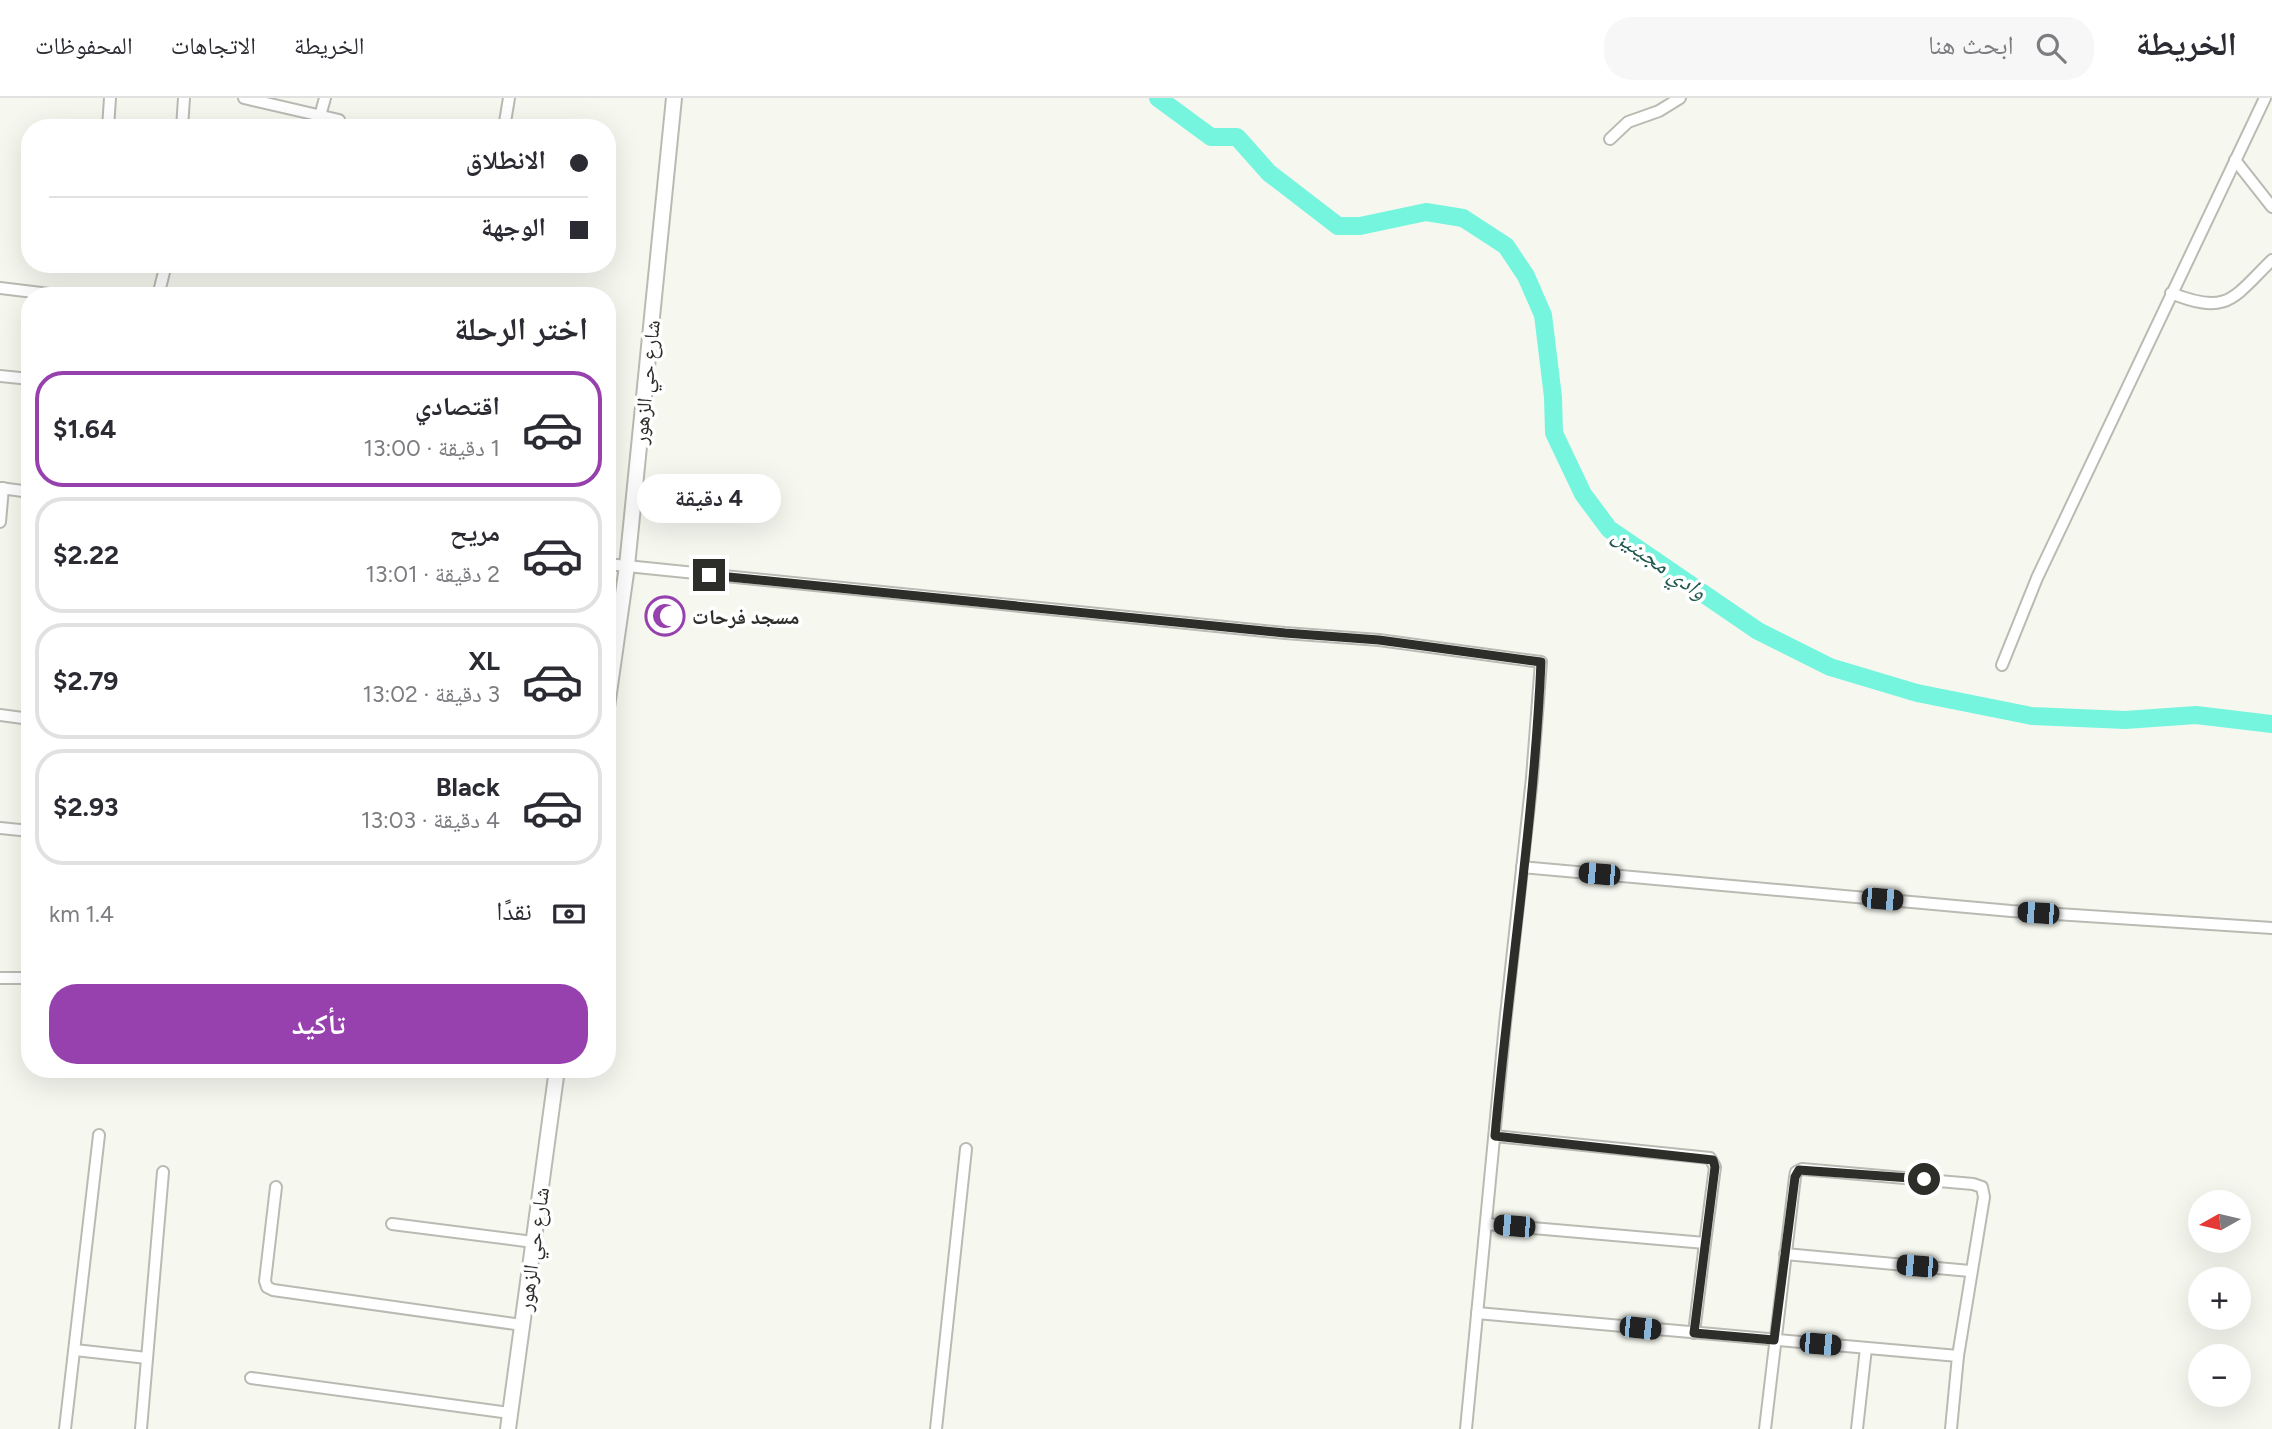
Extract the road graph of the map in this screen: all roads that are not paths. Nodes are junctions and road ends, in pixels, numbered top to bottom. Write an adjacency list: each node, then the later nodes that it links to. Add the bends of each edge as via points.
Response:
1 (110, 98): 10 (street)
2 (184, 98): 11 (street)
3 (248, 98): 9 (street)
4 (325, 98): 9 (street)
5 (509, 98): 13 (street)
6 (674, 98): 27 (street, شارع حي الزهور)
7 (1680, 98): 14 (street, via 1628,122)
8 (2260, 101): 15 (street)
9 (320, 116): 12 (street)
10 (109, 119)
11 (183, 119)
12 (334, 119)
13 (506, 119)
14 (1610, 139)
15 (2235, 160): 16 (street); 20 (street)
16 (2272, 207)
17 (2272, 260): 20 (street, via 2231,300 2194,302)
18 (0, 288): 19 (street)
19 (21, 291)
20 (2171, 293): 29 (street)
21 (0, 376): 22 (street)
22 (21, 378)
23 (2, 488): 24 (street); 25 (street)
24 (21, 491)
25 (0, 522)
26 (616, 565): 27 (street)
27 (627, 566): 28 (street, شارع حي الزهور); 34 (street, via 1379,640 1541,662)
28 (616, 644)
29 (2001, 665)
30 (0, 715): 31 (street)
31 (21, 718)
32 (0, 828): 33 (street)
33 (21, 830)
34 (1522, 867): 35 (street, via 2011,911); 40 (street)
35 (2272, 928)
36 (0, 978): 37 (street)
37 (21, 978)
38 (556, 1078): 46 (street, شارع حي الزهور)
39 (99, 1135): 55 (street)
40 (1495, 1136): 45 (street); 47 (street, via 1710,1158 1715,1167)
41 (965, 1149): 63 (street)
42 (163, 1172): 57 (street)
43 (276, 1187): 51 (street, via 267,1287)
44 (391, 1224): 46 (street)
45 (1486, 1224): 47 (street); 50 (street)
46 (533, 1242): 51 (street, شارع حي الزهور)
47 (1705, 1243): 52 (street)
48 (1785, 1254): 49 (street); 49 (street, via 1799,1170 1973,1184 1984,1191); 53 (street)
49 (1970, 1272): 56 (street)
50 (1477, 1312): 52 (street); 64 (street)
51 (522, 1325): 59 (street, شارع حي الزهور)
52 (1694, 1333): 53 (street)
53 (1774, 1340): 54 (street); 65 (street)
54 (1866, 1348): 56 (street); 66 (street)
55 (75, 1350): 57 (street); 60 (street)
56 (1958, 1356): 67 (street)
57 (147, 1358): 61 (street)
58 (251, 1378): 59 (street)
59 (510, 1413): 62 (street, شارع حي الزهور)
60 (65, 1429)
61 (141, 1429)
62 (508, 1429)
63 (936, 1429)
64 (1466, 1429)
65 (1765, 1429)
66 (1857, 1429)
67 (1951, 1429)

